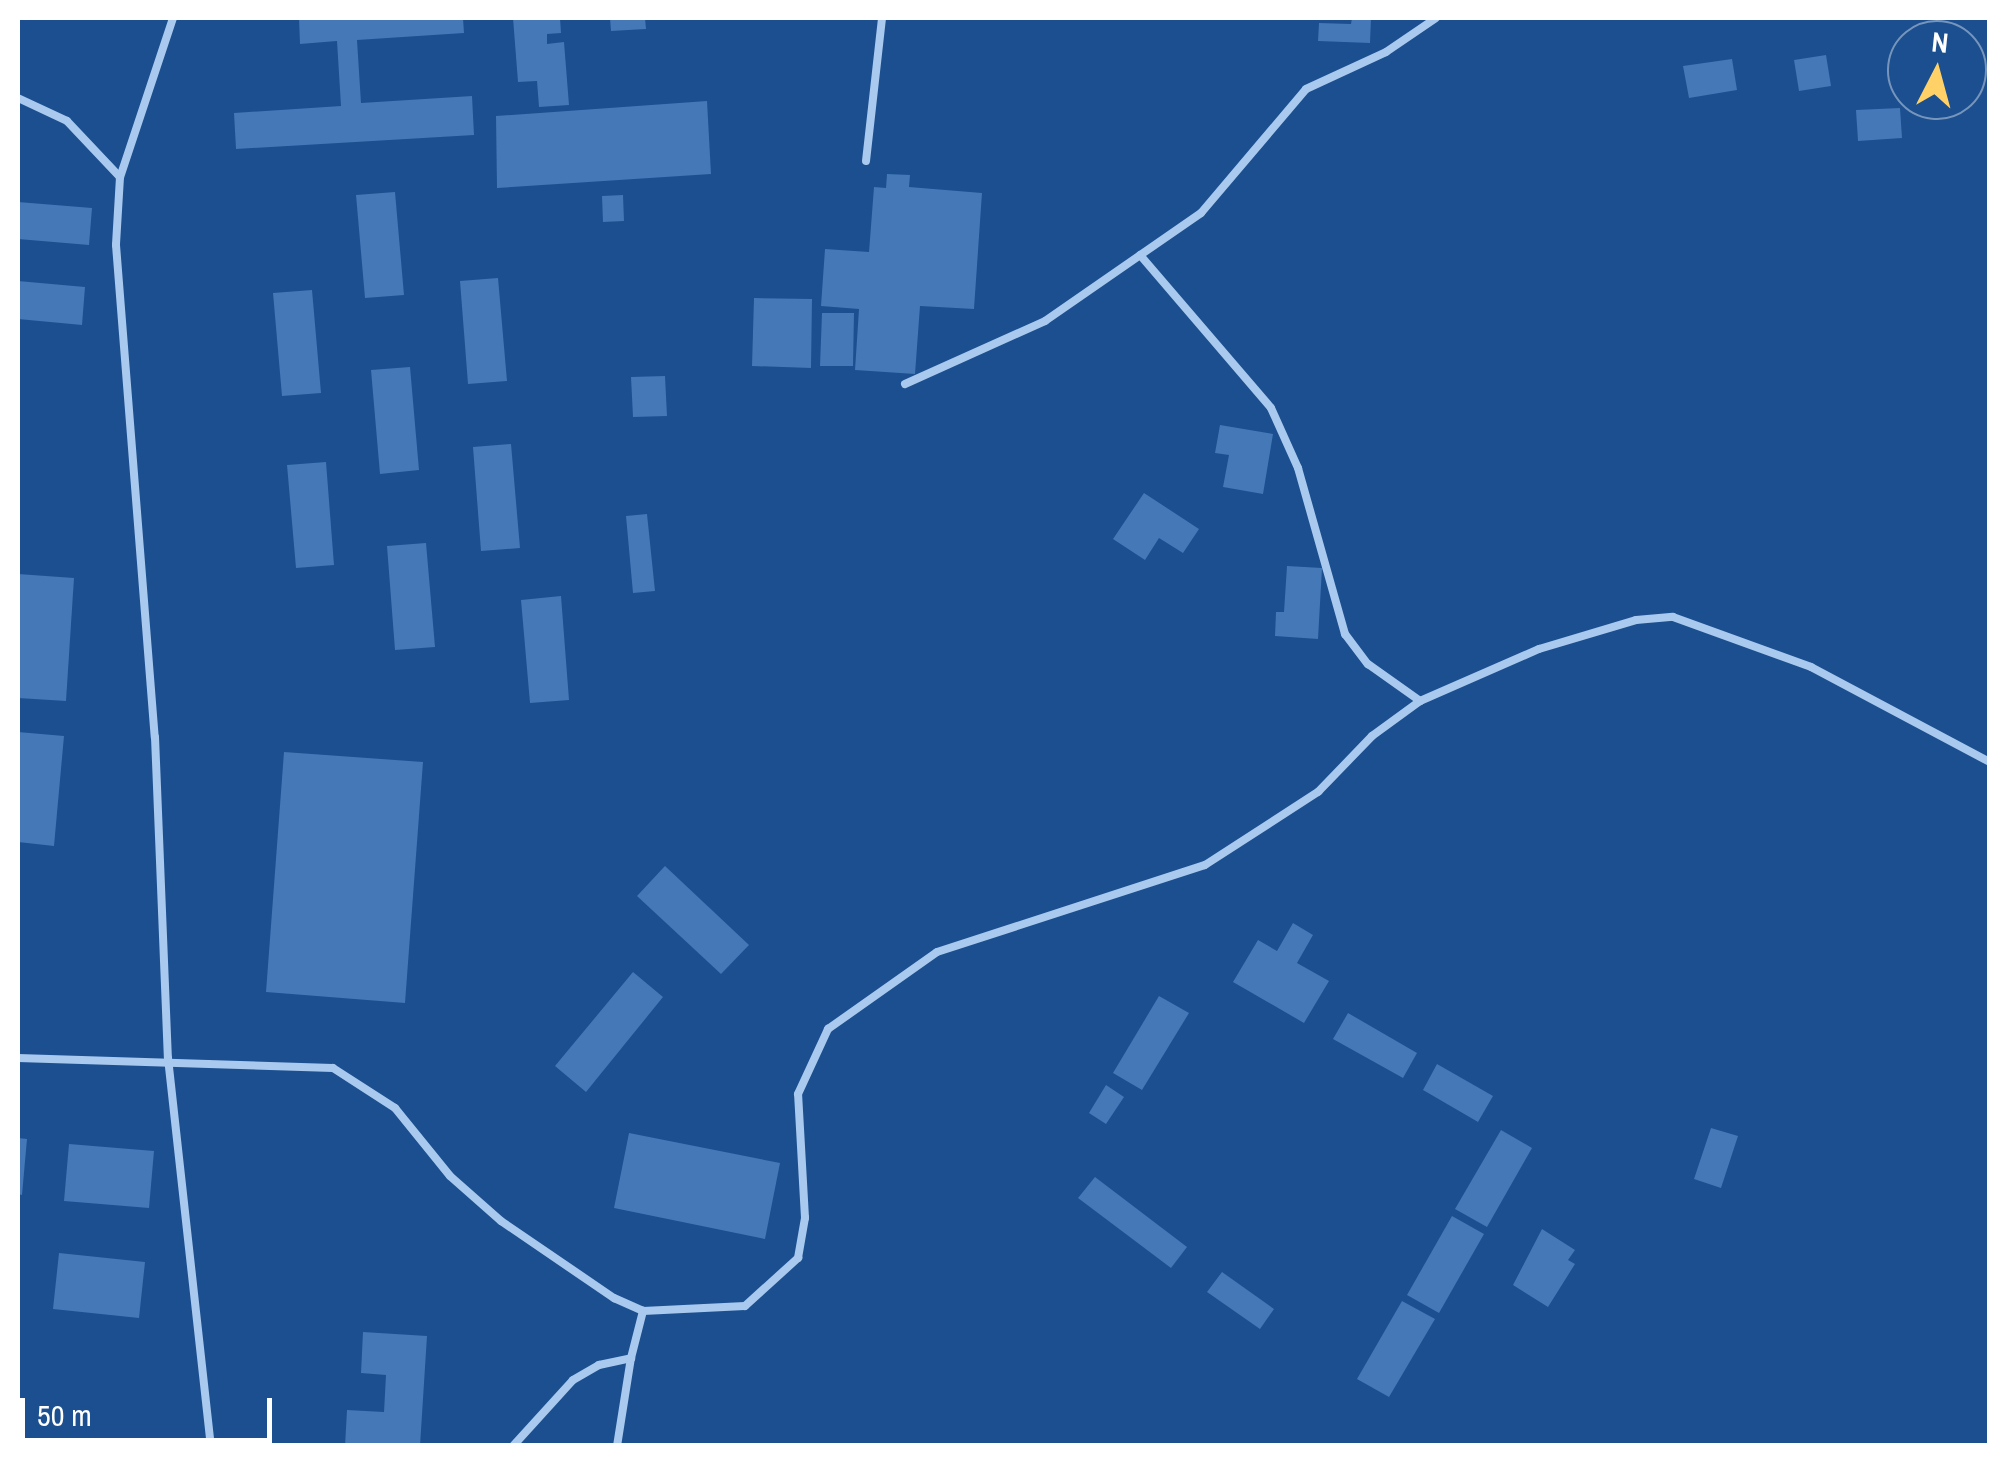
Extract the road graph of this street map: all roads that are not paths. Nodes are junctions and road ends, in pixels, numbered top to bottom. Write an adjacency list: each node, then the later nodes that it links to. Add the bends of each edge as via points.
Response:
1 (173, 18): 6 (lane)
2 (882, 18): 5 (lane)
3 (1436, 18): 7 (lane, via 1386,52 1306,88 1201,214)
4 (18, 98): 6 (lane, via 67,121)
5 (866, 161)
6 (120, 178): 12 (lane, via 116,245 155,737)
7 (1140, 255): 8 (lane, via 1045,321); 9 (lane, via 1272,408 1298,468 1344,634 1368,664)
8 (905, 384)
9 (1420, 701): 10 (lane, via 1539,649 1636,620 1673,617 1810,667); 13 (lane, via 1372,736 1318,792 1205,865 937,952 882,985 828,1028 809,1060 798,1094 805,1218 791,1266 746,1306)
10 (1990, 762)
11 (18, 1058): 12 (lane)
12 (168, 1058): 13 (lane, via 333,1068 361,1080 501,1221); 15 (lane)
13 (643, 1311): 14 (lane)
14 (631, 1358): 16 (lane, via 599,1364 573,1380); 17 (lane)
15 (212, 1446)
16 (512, 1446)
17 (618, 1446)

